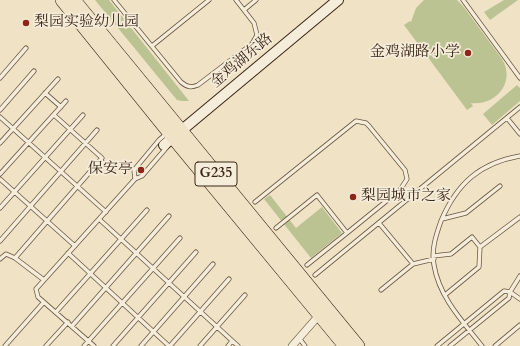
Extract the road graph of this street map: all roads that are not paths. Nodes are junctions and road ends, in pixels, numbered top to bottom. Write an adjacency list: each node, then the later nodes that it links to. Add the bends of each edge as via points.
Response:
1 (62, 0): 29 (highway, G235)
2 (74, 0): 29 (highway, G235)
3 (115, 0): 10 (lane)
4 (209, 0): 10 (lane)
5 (236, 0): 9 (lane)
6 (256, 0): 9 (lane)
7 (338, 0): 29 (street, 金鸡湖东路)
8 (463, 0): 14 (lane)
9 (244, 10): 10 (lane, via 256,28 255,40 194,87 181,82)
10 (152, 46)
11 (26, 48): 13 (lane)
12 (34, 72): 20 (lane)
13 (0, 78)
14 (520, 78)
15 (58, 79): 16 (lane)
16 (45, 93): 18 (lane); 25 (lane)
17 (66, 101): 18 (lane)
18 (61, 107): 21 (lane)
19 (520, 107): 24 (lane)
20 (0, 110)
21 (54, 115): 26 (lane); 30 (lane)
22 (84, 115): 26 (lane)
23 (0, 117): 25 (lane)
24 (507, 118): 28 (lane); 54 (lane)
25 (13, 128): 30 (lane); 32 (lane)
26 (70, 130): 31 (lane); 34 (lane)
27 (97, 130): 31 (lane)
28 (520, 134)
29 (174, 135): 40 (lane, via 142,176); 40 (lane, via 159,140 134,170); 87 (highway, G235)
30 (29, 143): 34 (lane); 38 (lane)
31 (85, 143): 35 (lane, via 102,158); 36 (lane)
32 (0, 144)
33 (520, 156): 52 (lane, via 489,165 459,187)
34 (45, 157): 36 (lane); 43 (lane)
35 (100, 160): 37 (lane); 41 (lane)
36 (61, 171): 41 (lane); 45 (lane)
37 (112, 171)
38 (0, 174)
39 (0, 179): 43 (lane)
40 (135, 179): 48 (lane)
41 (78, 186): 48 (lane); 53 (lane)
42 (500, 186): 52 (lane, via 466,213)
43 (15, 192): 45 (lane); 46 (lane)
44 (255, 202): 56 (lane, via 350,124 361,121 370,126 405,170 407,178 400,190)
45 (31, 206): 53 (lane); 59 (lane)
46 (0, 208)
47 (148, 210): 58 (lane)
48 (106, 212): 51 (lane)
49 (169, 216): 64 (lane)
50 (520, 216): 61 (lane)
51 (99, 219): 58 (lane); 60 (lane)
52 (442, 219): 66 (lane, via 437,232)
53 (47, 221): 60 (lane); 65 (lane)
54 (379, 223): 69 (lane); 73 (lane)
55 (276, 228): 56 (lane, via 317,195)
56 (347, 233): 70 (lane)
57 (180, 238): 71 (lane)
58 (121, 239): 64 (lane); 72 (lane)
59 (0, 241)
60 (75, 246): 63 (lane)
61 (480, 247): 66 (lane, via 472,237 451,254); 82 (lane, via 479,268)
62 (196, 252): 77 (lane)
63 (68, 253): 72 (lane); 76 (lane)
64 (136, 253): 71 (lane); 78 (lane)
65 (15, 258): 67 (lane, via 6,254); 76 (lane)
66 (434, 258): 69 (lane); 82 (lane, via 436,272)
67 (0, 259)
68 (213, 264): 83 (lane)
69 (413, 264): 79 (lane)
70 (307, 265)
71 (153, 268): 77 (lane); 86 (lane)
72 (90, 273): 78 (lane); 88 (lane)
73 (315, 275)
74 (520, 276): 80 (lane)
75 (229, 279): 89 (lane)
76 (44, 280): 85 (lane, via 36,289 36,293)
77 (169, 283): 83 (lane); 90 (lane)
78 (106, 288): 86 (lane); 94 (lane)
79 (381, 290)
80 (510, 292): 84 (lane); 92 (lane, via 504,291); 96 (lane, via 509,298)
81 (245, 295): 95 (lane)
82 (445, 295): 92 (lane)
83 (184, 297): 89 (lane); 97 (lane)
84 (520, 299)
85 (44, 302): 88 (lane); 101 (lane)
86 (122, 303): 90 (lane); 99 (lane)
87 (322, 311): 98 (street); 113 (highway, G235); 114 (highway, G235)
88 (56, 312): 91 (lane)
89 (200, 312): 95 (lane); 107 (lane)
90 (138, 318): 97 (lane); 105 (lane)
91 (68, 322): 94 (lane); 102 (lane)
92 (464, 323): 96 (lane); 115 (lane)
93 (520, 325): 118 (lane)
94 (72, 326): 99 (lane)
95 (217, 327): 100 (lane); 108 (lane)
96 (469, 330): 116 (lane); 117 (lane)
97 (154, 332): 106 (lane); 107 (lane)
98 (299, 338): 111 (street); 112 (lane)
99 (88, 341): 103 (lane); 104 (lane)
100 (232, 341): 109 (lane); 110 (lane)
101 (5, 346)
102 (46, 346)
103 (84, 346)
104 (94, 346)
105 (113, 346)
106 (141, 346)
107 (170, 346)
108 (200, 346)
109 (228, 346)
110 (238, 346)
111 (292, 346)
112 (305, 346)
113 (345, 346)
114 (358, 346)
115 (437, 346)
116 (450, 346)
117 (482, 346)
118 (495, 346)

